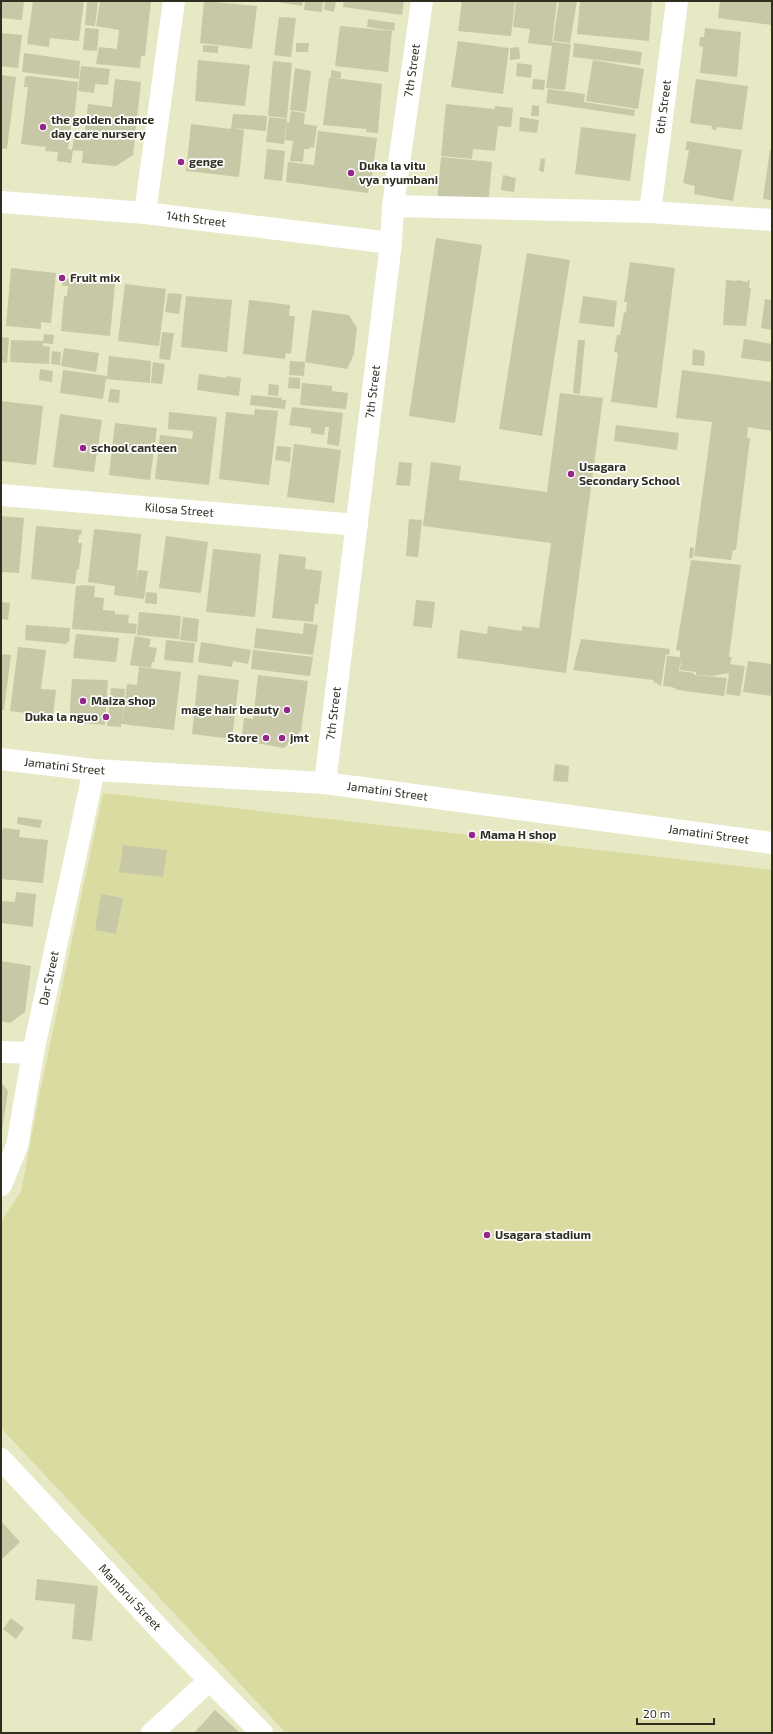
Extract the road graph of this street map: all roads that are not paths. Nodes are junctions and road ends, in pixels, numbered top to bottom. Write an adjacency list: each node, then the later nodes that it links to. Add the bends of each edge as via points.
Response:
1 (174, 1): 7 (street)
2 (422, 1): 5 (street, 7th Street)
3 (677, 1): 6 (street, 6th Street)
4 (1, 202): 7 (street, 14th Street)
5 (394, 206): 6 (street); 9 (street, 7th Street)
6 (650, 212): 8 (street)
7 (146, 213): 9 (street, 14th Street)
8 (772, 220)
9 (391, 243): 11 (street, 7th Street)
10 (1, 495): 11 (street, Kilosa Street)
11 (357, 526): 14 (street, 7th Street)
12 (1, 759): 13 (street, Jamatini Street)
13 (94, 770): 14 (street, Jamatini Street); 17 (street, Dar Street)
14 (325, 783): 15 (street, Jamatini Street)
15 (772, 843)
16 (1, 1052): 17 (street)
17 (33, 1053): 18 (street, Dar Street, via 17,1146)
18 (1, 1186)
19 (1, 1459): 20 (street, Mambrui Street)
20 (210, 1680): 21 (street); 22 (street, Mambrui Street)
21 (152, 1733)
22 (262, 1733)

